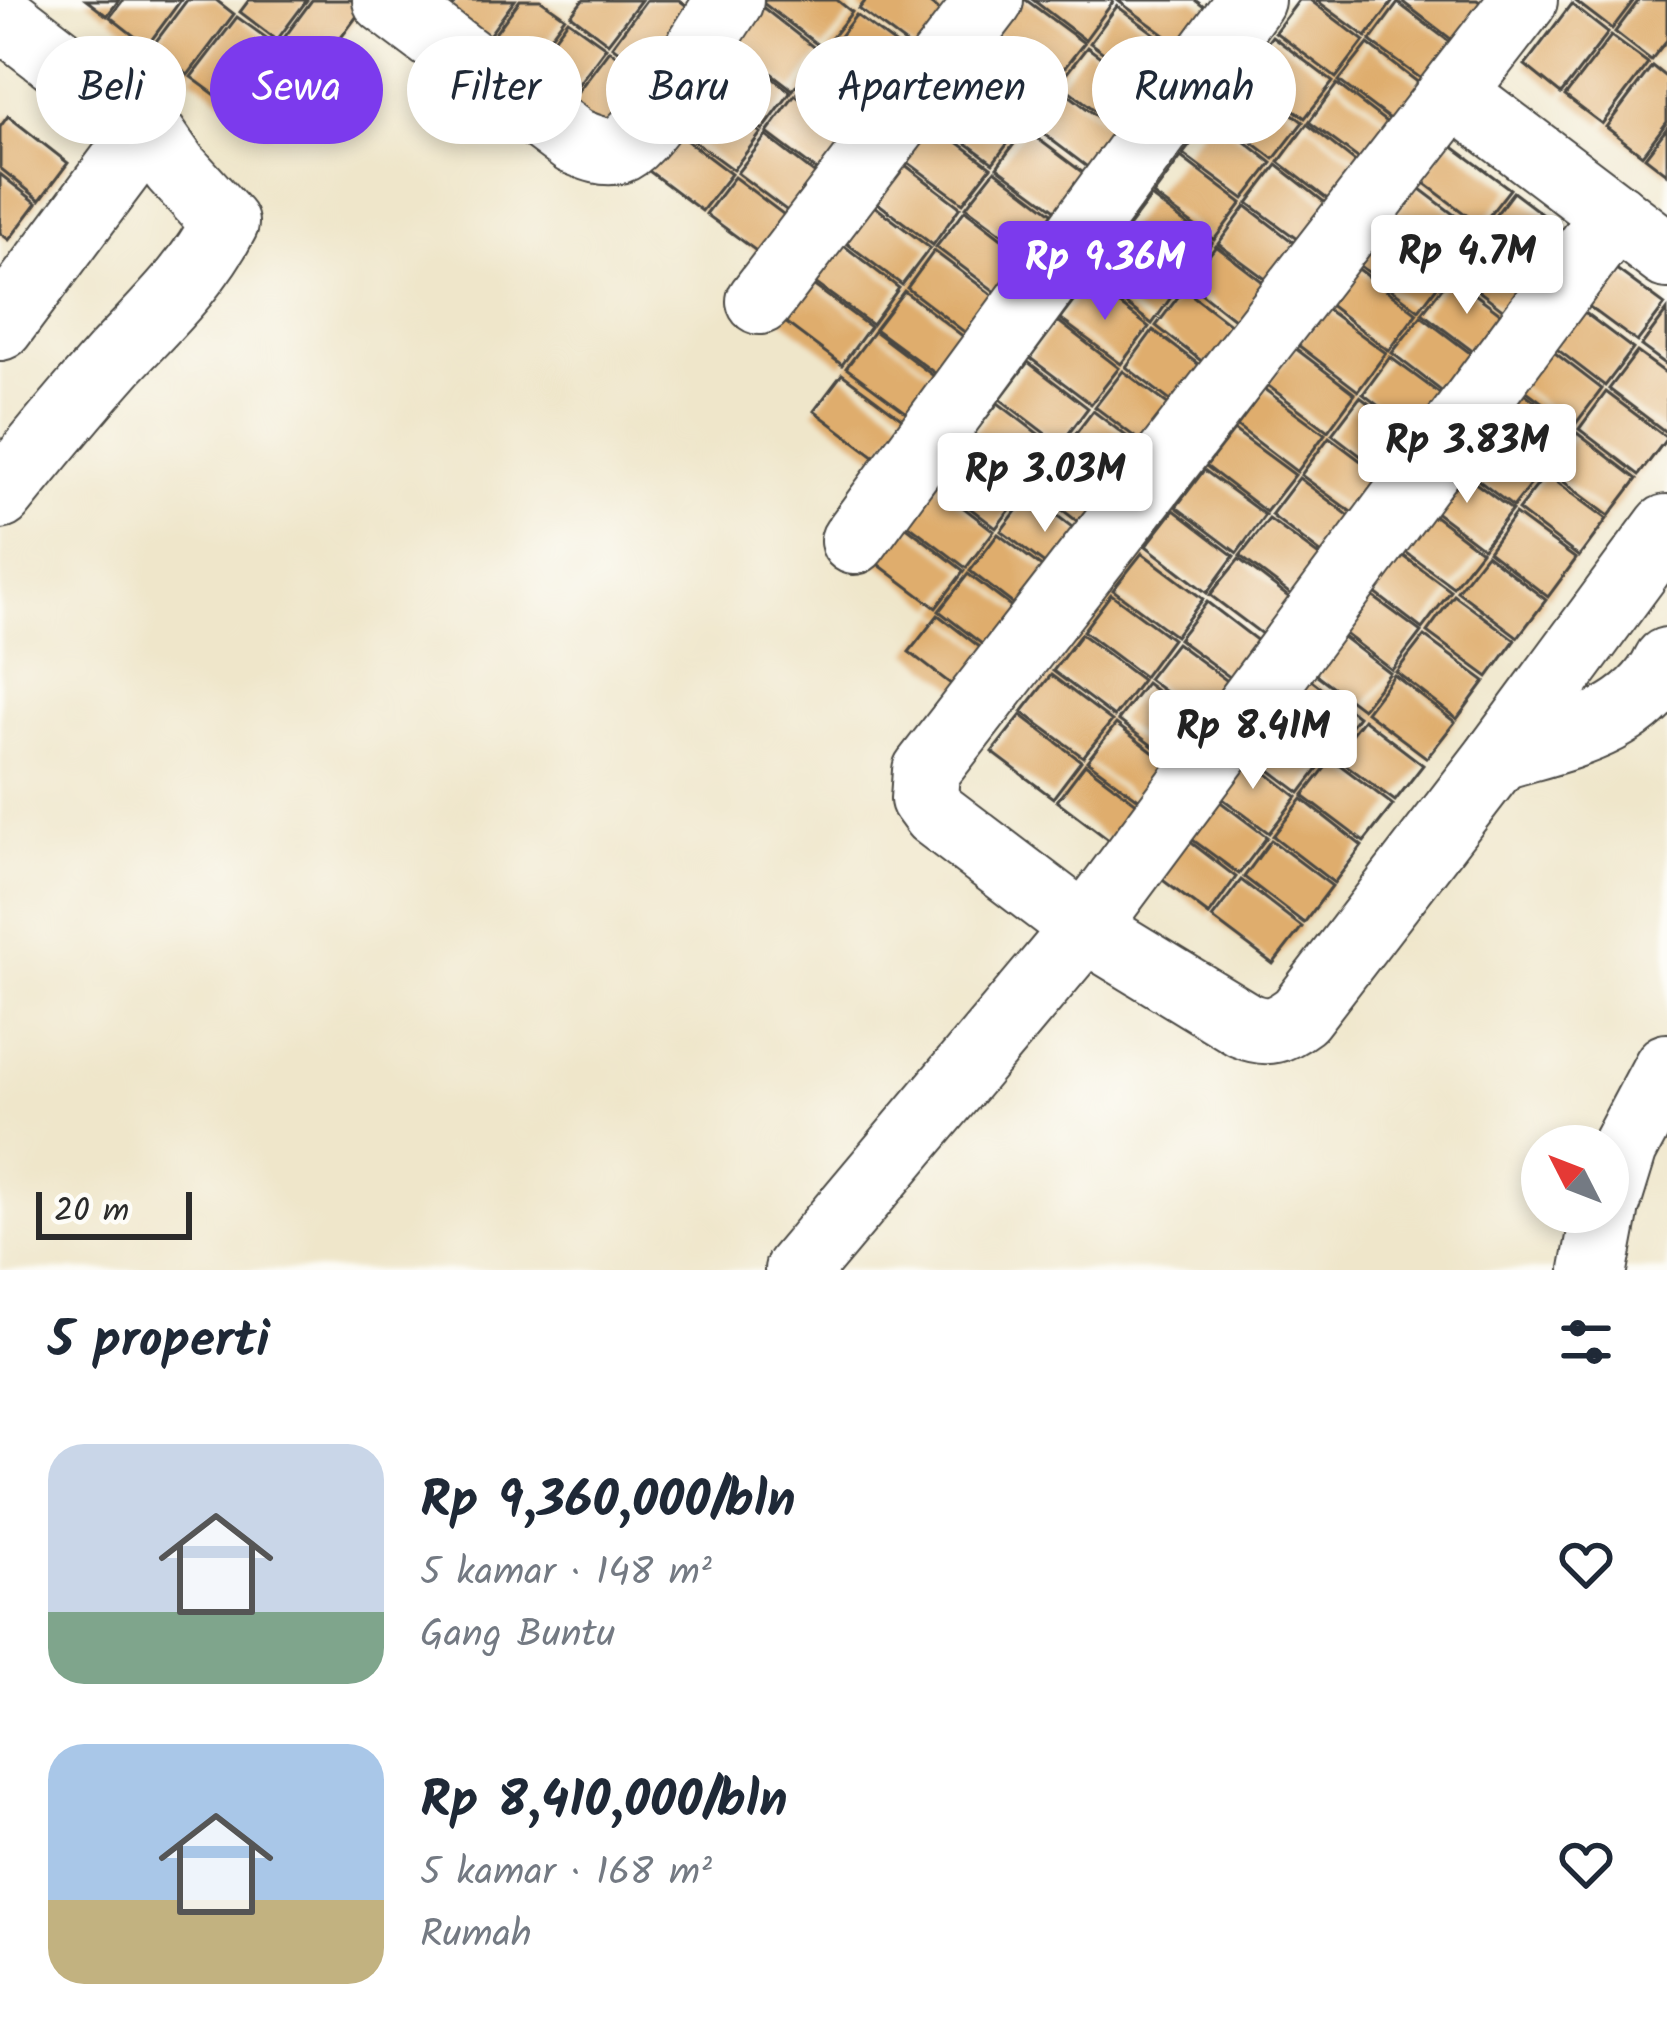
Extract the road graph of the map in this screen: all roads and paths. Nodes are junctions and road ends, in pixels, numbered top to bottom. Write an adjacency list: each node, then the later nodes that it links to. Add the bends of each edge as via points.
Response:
1 (386, 0): 5 (street, via 574,141 600,151 623,149 643,131)
2 (989, 0): 13 (street)
3 (1251, 0): 17 (street)
4 (1524, 0): 8 (street)
5 (713, 6)
6 (0, 15): 7 (street)
7 (36, 43)
8 (1453, 93): 11 (street); 20 (street, via 926,771 924,799 935,814)
9 (137, 144): 14 (street)
10 (158, 144): 15 (street, via 225,223 172,298)
11 (1615, 215): 12 (street); 20 (street)
12 (1667, 255)
13 (760, 301)
14 (0, 326)
15 (0, 496)
16 (1667, 528): 19 (street)
17 (854, 541)
18 (1667, 662): 19 (street, via 1633,704 1606,722)
19 (1498, 757): 20 (street, via 1300,1015 1281,1029 1244,1025)
20 (1085, 928): 24 (street)
21 (1667, 1067): 22 (street)
22 (1629, 1139)
23 (1600, 1233): 25 (street)
24 (798, 1270)
25 (1594, 1270)

